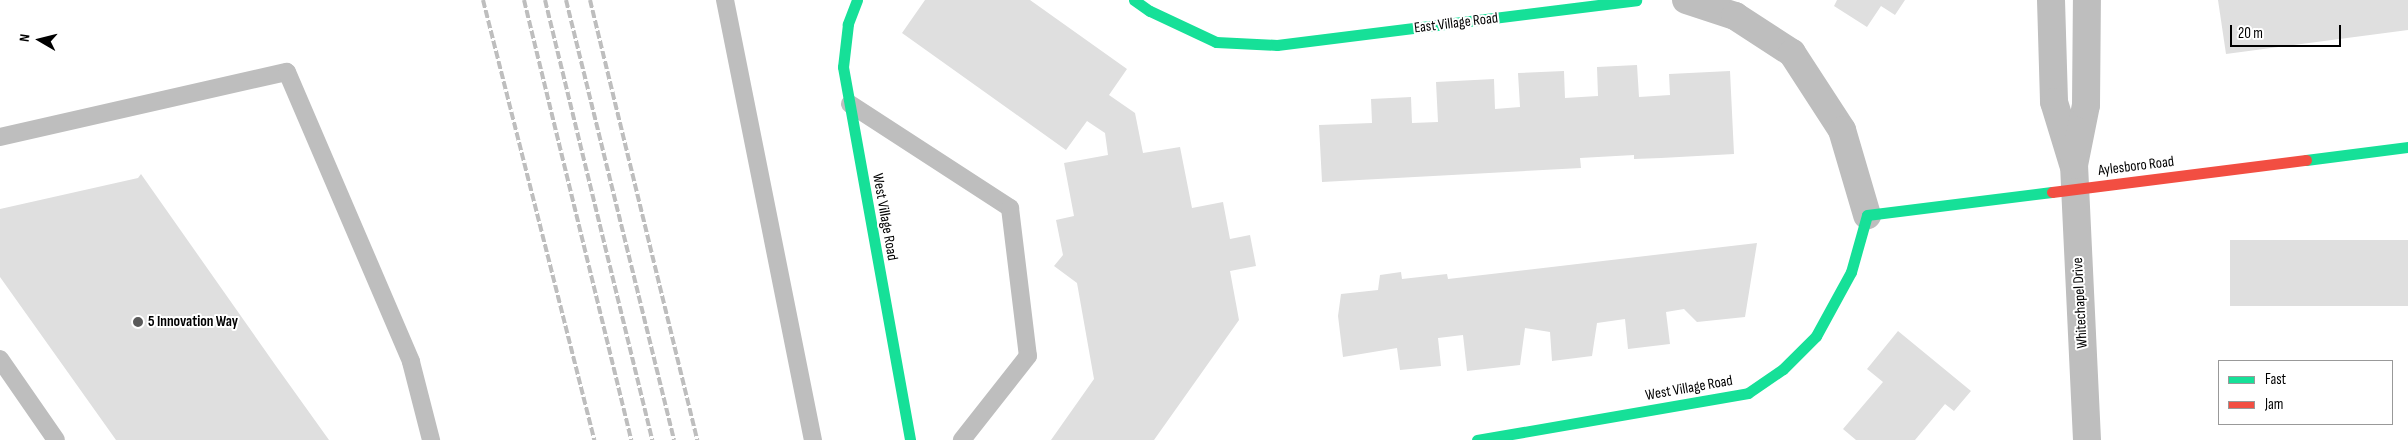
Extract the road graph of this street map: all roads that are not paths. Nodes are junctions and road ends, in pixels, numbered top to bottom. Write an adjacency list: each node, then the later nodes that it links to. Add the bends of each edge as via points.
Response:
1 (725, 0): 16 (lane)
2 (857, 0): 8 (street, West Village Road, via 848,24 843,67)
3 (1134, 0): 4 (street, East Village Road, via 1216,42 1277,45)
4 (1636, 0)
5 (1686, 0): 12 (street, via 1735,16 1792,53 1842,130)
6 (2051, 0): 11 (street, Whitechapel Drive, via 2054,102)
7 (2087, 0): 11 (street, Whitechapel Drive, via 2086,105)
8 (850, 104): 17 (street, West Village Road); 18 (lane, via 1010,208 1028,356)
9 (0, 137): 15 (lane, via 287,72 411,362)
10 (2408, 147): 11 (street, Aylesboro Road)
11 (2074, 177): 12 (street, Aylesboro Road); 20 (street, Whitechapel Drive)
12 (1867, 215): 19 (street, West Village Road, via 1851,272 1816,336 1783,369 1748,393)
13 (0, 359): 14 (lane)
14 (56, 440)
15 (431, 440)
16 (813, 440)
17 (910, 440)
18 (962, 440)
19 (1477, 440)
20 (2086, 440)

